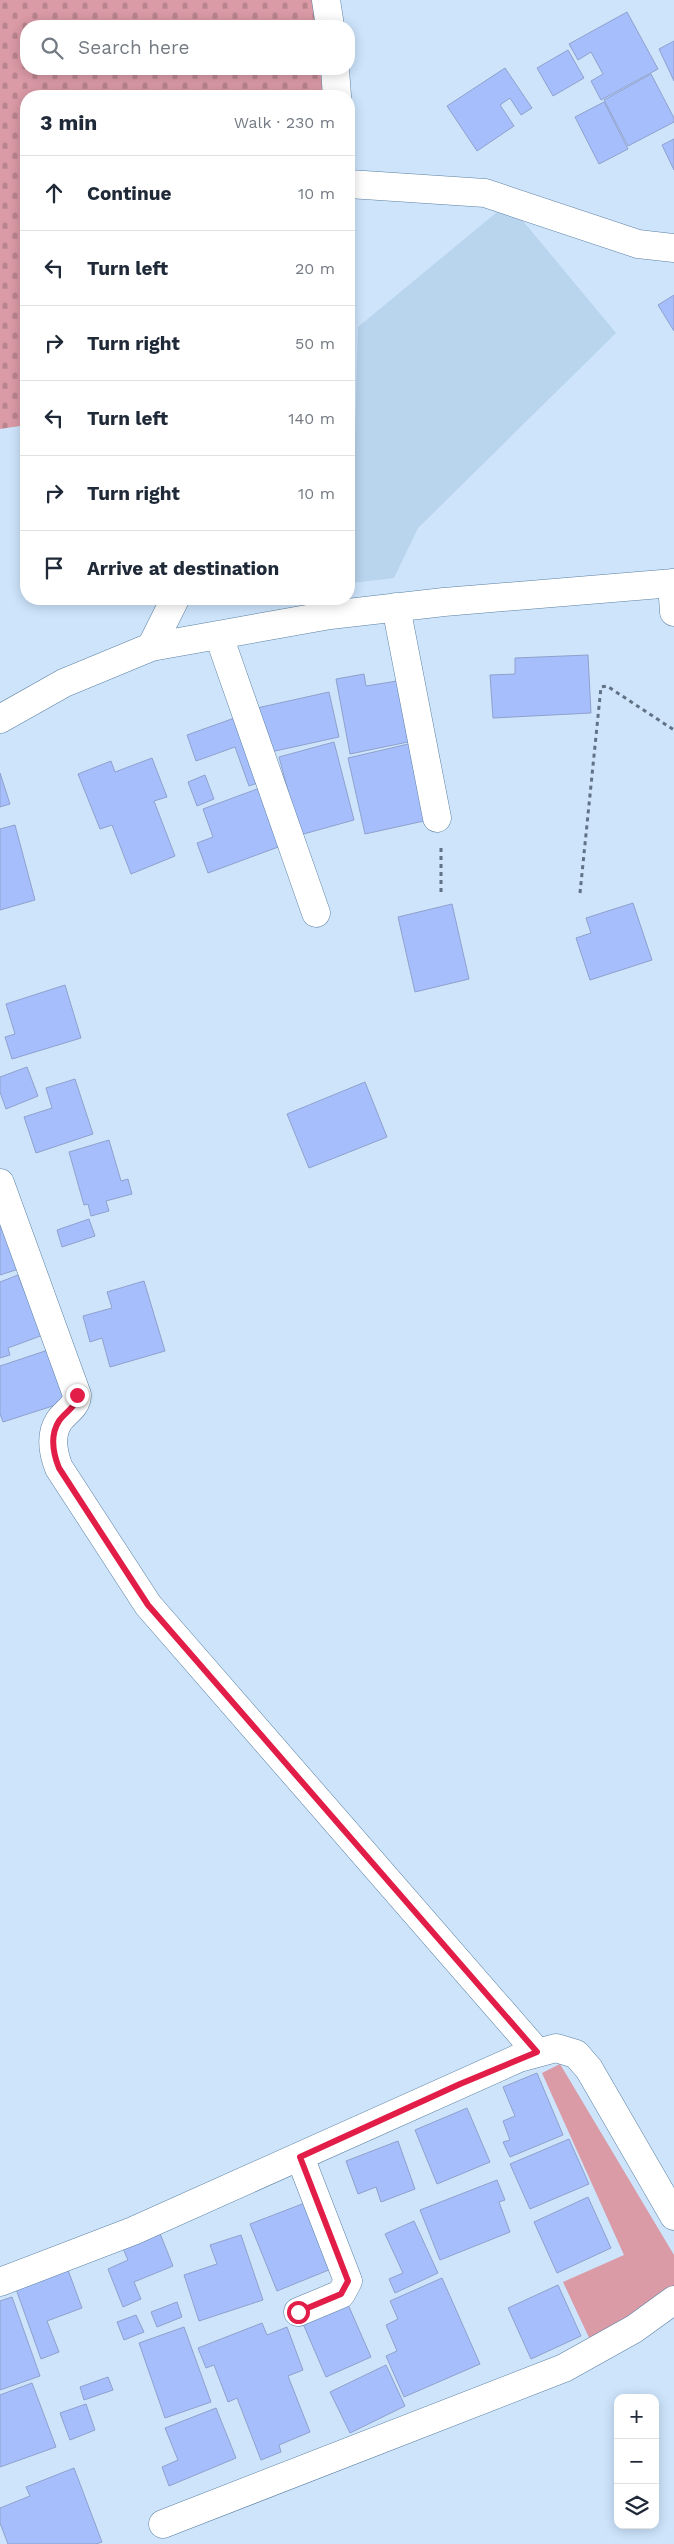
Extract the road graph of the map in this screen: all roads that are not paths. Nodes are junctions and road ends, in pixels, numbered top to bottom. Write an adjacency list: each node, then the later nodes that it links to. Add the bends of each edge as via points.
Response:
1 (326, 0): 2 (street)
2 (329, 20)
3 (335, 75): 4 (street)
4 (337, 90)
5 (355, 184): 6 (street, via 485,193 630,242)
6 (674, 248)
7 (673, 583): 10 (street); 11 (street)
8 (172, 605): 13 (street)
9 (330, 607): 10 (street); 12 (street)
10 (396, 608): 15 (street)
11 (674, 612)
12 (219, 636): 13 (street); 16 (street)
13 (151, 647): 14 (street, via 64,683)
14 (0, 718)
15 (437, 818)
16 (316, 913)
17 (0, 1183): 18 (street, via 76,1390 75,1404 59,1421 55,1433 55,1456 59,1468 148,1605)
18 (537, 2052): 19 (street); 20 (street, via 556,2048 576,2054)
19 (300, 2157): 21 (street, via 133,2231); 23 (street, via 348,2281 341,2294)
20 (674, 2216)
21 (0, 2282)
22 (674, 2300): 24 (street, via 634,2329 564,2368)
23 (298, 2312)
24 (163, 2524)

